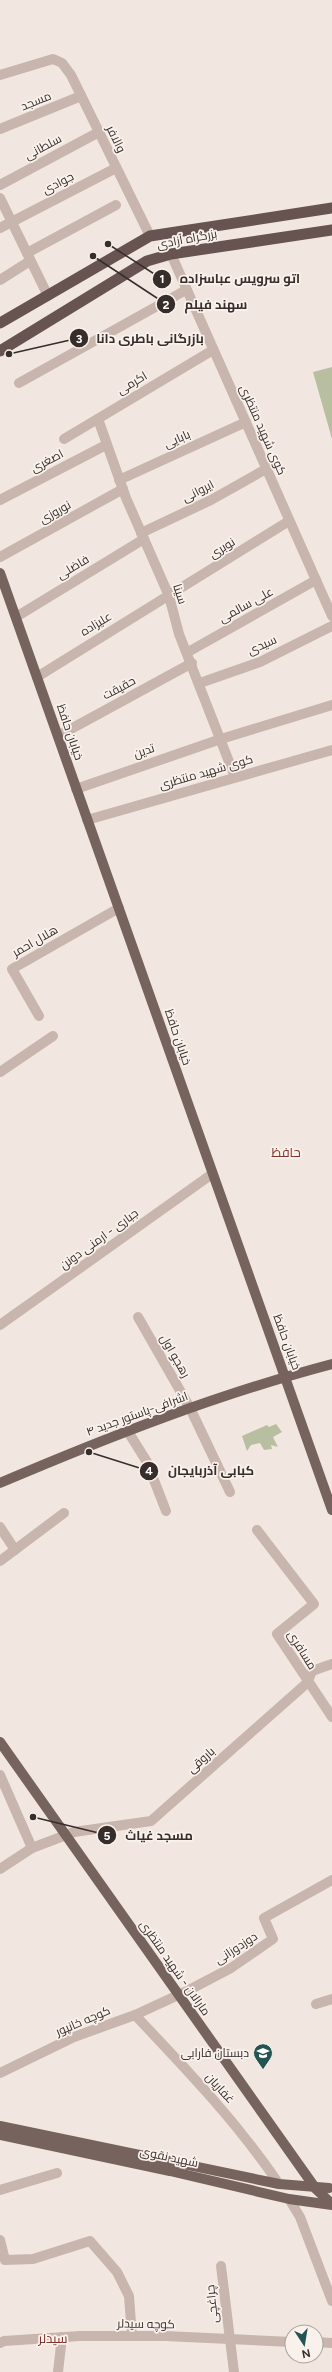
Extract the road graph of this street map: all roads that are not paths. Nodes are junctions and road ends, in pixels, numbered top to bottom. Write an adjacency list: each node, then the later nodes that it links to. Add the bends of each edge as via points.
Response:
1 (0, 75): 2 (street, والافر, via 53,58 62,63 71,75)
2 (81, 96): 3 (street, مسجد); 4 (street, والافر)
3 (0, 129)
4 (99, 132): 5 (street, والافر); 6 (street, سلطانی)
5 (116, 168): 10 (street, جوادی); 13 (street, والافر)
6 (0, 185)
7 (0, 198): 10 (street)
8 (116, 206): 15 (street)
9 (332, 208): 13 (highway, بزرگراه آزادی)
10 (12, 222): 11 (street, جوادی); 15 (street)
11 (0, 228)
12 (332, 230): 14 (highway, بزرگراه آزادی)
13 (150, 236): 18 (highway, بزرگراه آزادی)
14 (171, 254): 17 (street, کوی شهید منتظری); 21 (highway, بزرگراه آزادی, via 147,261)
15 (28, 257): 16 (street); 18 (street)
16 (0, 280)
17 (186, 290): 20 (street, کوی شهید منتظری); 22 (street)
18 (48, 296): 19 (highway, بزرگراه آزادی)
19 (0, 323)
20 (213, 350): 23 (street, اکرمی); 24 (street, کوی شهید منتظری)
21 (0, 351)
22 (19, 383)
23 (98, 419): 25 (street, اکرمی); 26 (street, سینا)
24 (246, 422): 27 (street, کوی شهید منتظری); 28 (street, بابایی)
25 (64, 439)
26 (106, 444): 28 (street, سینا); 29 (street, اصغری)
27 (266, 469): 30 (street, کوی شهید منتظری); 31 (street, ایروانی)
28 (121, 484): 31 (street, سینا); 32 (street, نوروزی)
29 (0, 500)
30 (289, 521): 34 (street, کوی شهید منتظری); 36 (street, نوبری)
31 (142, 536): 36 (street, سینا); 38 (street, فاضلی)
32 (0, 558)
33 (0, 572): 35 (main road, خیابان حافظ)
34 (316, 580): 37 (street, کوی شهید منتظری); 40 (street, علی سالمی)
35 (3, 588): 38 (main road, خیابان حافظ)
36 (169, 596): 40 (street, سینا, via 179,634); 42 (street, علیزاده)
37 (332, 616)
38 (16, 617): 42 (main road, خیابان حافظ)
39 (332, 626): 43 (street, سیدی, via 260,662)
40 (188, 652): 41 (street, سینا)
41 (192, 664): 43 (street, سینا); 45 (street, حقیقت)
42 (38, 677): 45 (main road, خیابان حافظ)
43 (200, 683): 46 (street, سینا)
44 (332, 705): 46 (street)
45 (58, 736): 49 (main road, خیابان حافظ)
46 (221, 739): 48 (street, سینا); 49 (street, تدین)
47 (332, 750): 48 (street, کوی شهید منتظری)
48 (235, 777): 50 (street, کوی شهید منتظری)
49 (76, 789): 50 (main road, خیابان حافظ)
50 (87, 820): 51 (main road, خیابان حافظ)
51 (119, 908): 52 (street, هلال احمر, via 12,969); 55 (main road, خیابان حافظ)
52 (39, 1016)
53 (53, 1036): 54 (street)
54 (0, 1072)
55 (212, 1174): 57 (street, جباری - ارمنی دونن); 59 (main road, خیابان حافظ)
56 (138, 1317): 60 (street, رهجو اول)
57 (0, 1325)
58 (332, 1364): 59 (main road, اشرافی-پاستور جدید ۴)
59 (286, 1376): 60 (main road, اشرافی-پاستور جدید ۴); 64 (main road, خیابان حافظ)
60 (190, 1408): 61 (main road, اشرافی-پاستور جدید ۴); 63 (street, رهجو اول)
61 (128, 1430): 62 (main road, اشرافی-پاستور جدید ۴); 65 (street, via 147,1462)
62 (0, 1483)
63 (230, 1492)
64 (332, 1510)
65 (166, 1512)
66 (64, 1513): 69 (street)
67 (0, 1527): 69 (street)
68 (257, 1530): 72 (street, مسافری, via 314,1604 277,1634)
69 (15, 1550): 70 (street)
70 (0, 1561)
71 (332, 1664): 72 (street, باروقی, via 312,1672)
72 (307, 1683): 73 (street, مسافری); 76 (street, باروقی, via 151,1821)
73 (332, 1717)
74 (0, 1742): 76 (main road, مارالان - شهید منتظری)
75 (0, 1775): 77 (street)
76 (65, 1835): 77 (street, باروقی); 80 (main road, مارالان - شهید منتظری)
77 (32, 1848): 78 (street, باروقی)
78 (0, 1869)
79 (332, 1880): 80 (street, دوزدوزانی, via 264,1918 273,1939 231,1968)
80 (182, 1993): 83 (street, کوچه خانپور); 89 (main road, مارالان - شهید منتظری)
81 (332, 1999): 82 (street)
82 (316, 2004)
83 (135, 2015): 84 (street, کوچه خانپور, via 90,2030); 88 (street, غفاریان, via 216,2101 250,2142)
84 (0, 2073)
85 (0, 2126): 88 (main road, شهید نقوی)
86 (0, 2135): 92 (main road, شهید نقوی)
87 (57, 2172): 91 (street)
88 (279, 2184): 89 (main road, شهید نقوی)
89 (316, 2188): 90 (main road, شهید نقوی); 93 (main road, مارالان - شهید منتظری)
90 (329, 2188)
91 (0, 2190)
92 (289, 2199): 93 (main road, شهید نقوی); 97 (street, via 300,2217)
93 (332, 2205)
94 (0, 2240): 95 (street)
95 (3, 2260): 98 (street, via 33,2259 90,2241 117,2272 129,2296)
96 (222, 2266): 100 (street, چراغچی)
97 (332, 2301)
98 (132, 2336): 99 (street, کوچه سیدلر); 100 (street, کوچه سیدلر)
99 (62, 2337): 102 (street, کوچه سیدلر); 103 (street)
100 (229, 2340): 101 (street, کوچه سیدلر); 104 (street, چراغچی)
101 (284, 2342)
102 (0, 2343)
103 (58, 2372)
104 (234, 2372)

